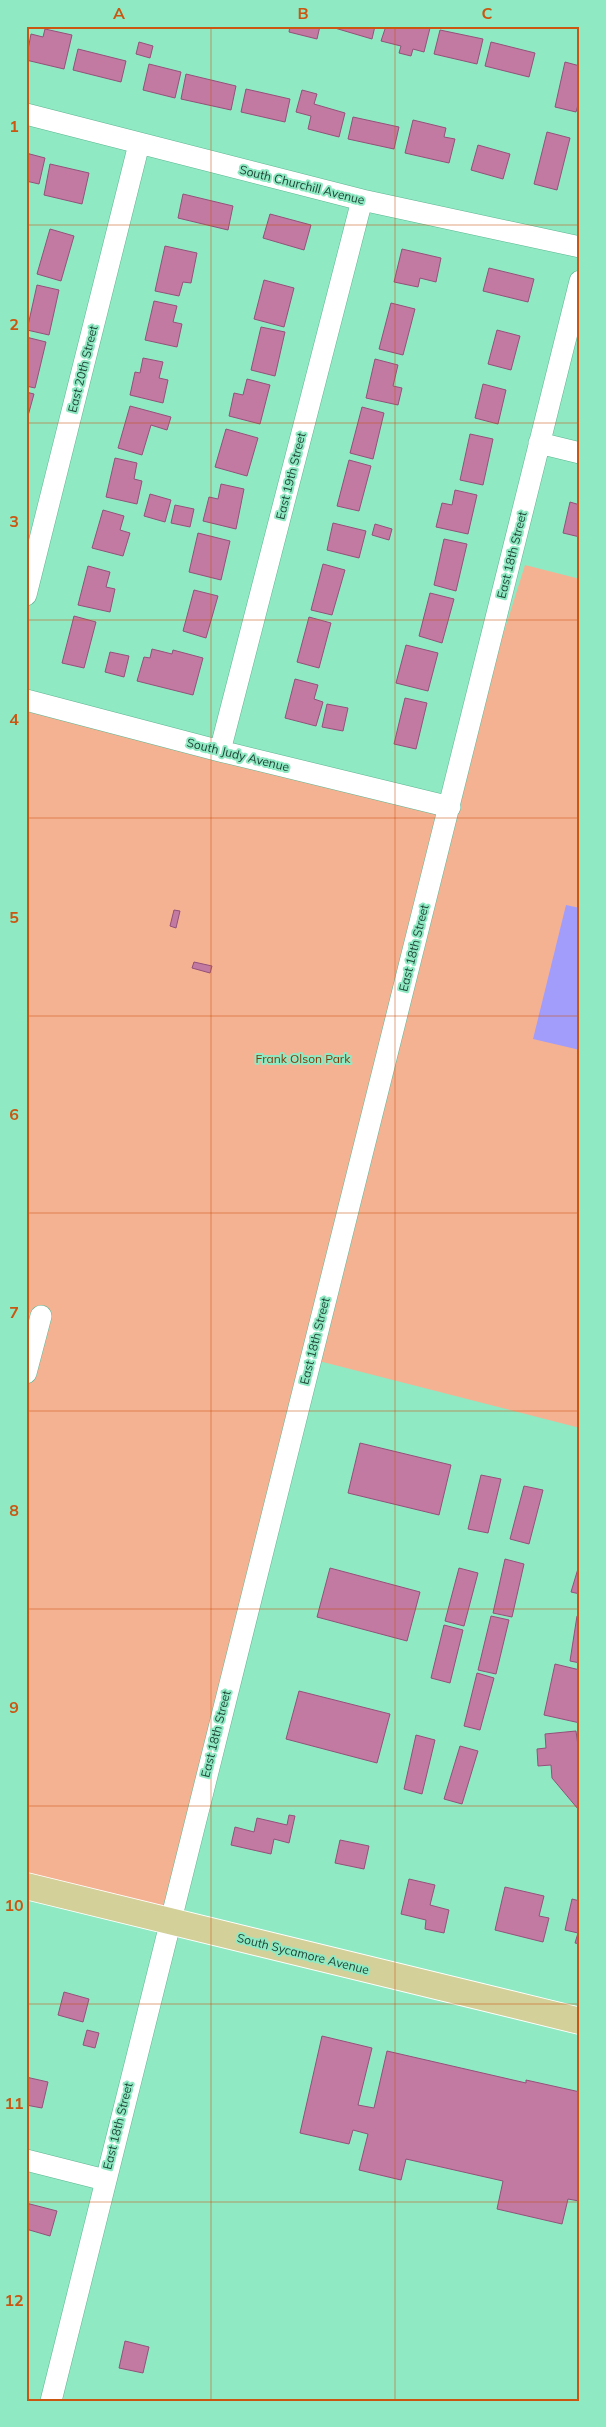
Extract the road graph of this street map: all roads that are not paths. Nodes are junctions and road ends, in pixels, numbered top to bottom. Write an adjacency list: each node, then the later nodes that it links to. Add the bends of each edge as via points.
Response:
1 (26, 114): 2 (street, South Churchill Avenue)
2 (140, 144): 3 (street, South Churchill Avenue); 8 (street, East 20th Street)
3 (362, 200): 4 (street, South Churchill Avenue); 10 (street, East 19th Street)
4 (580, 247)
5 (580, 281): 6 (street, East 18th Street)
6 (539, 443): 7 (street); 11 (street, East 18th Street)
7 (580, 453)
8 (26, 595)
9 (26, 700): 10 (street, South Judy Avenue)
10 (220, 751): 11 (street, South Judy Avenue)
11 (450, 807): 15 (street, East 18th Street)
12 (41, 1316): 13 (street)
13 (26, 1373)
14 (26, 1886): 15 (main road, South Sycamore Avenue)
15 (169, 1922): 16 (main road, South Sycamore Avenue); 18 (street, East 18th Street)
16 (580, 2021)
17 (26, 2160): 18 (street)
18 (105, 2180): 19 (street, East 18th Street)
19 (51, 2401)

